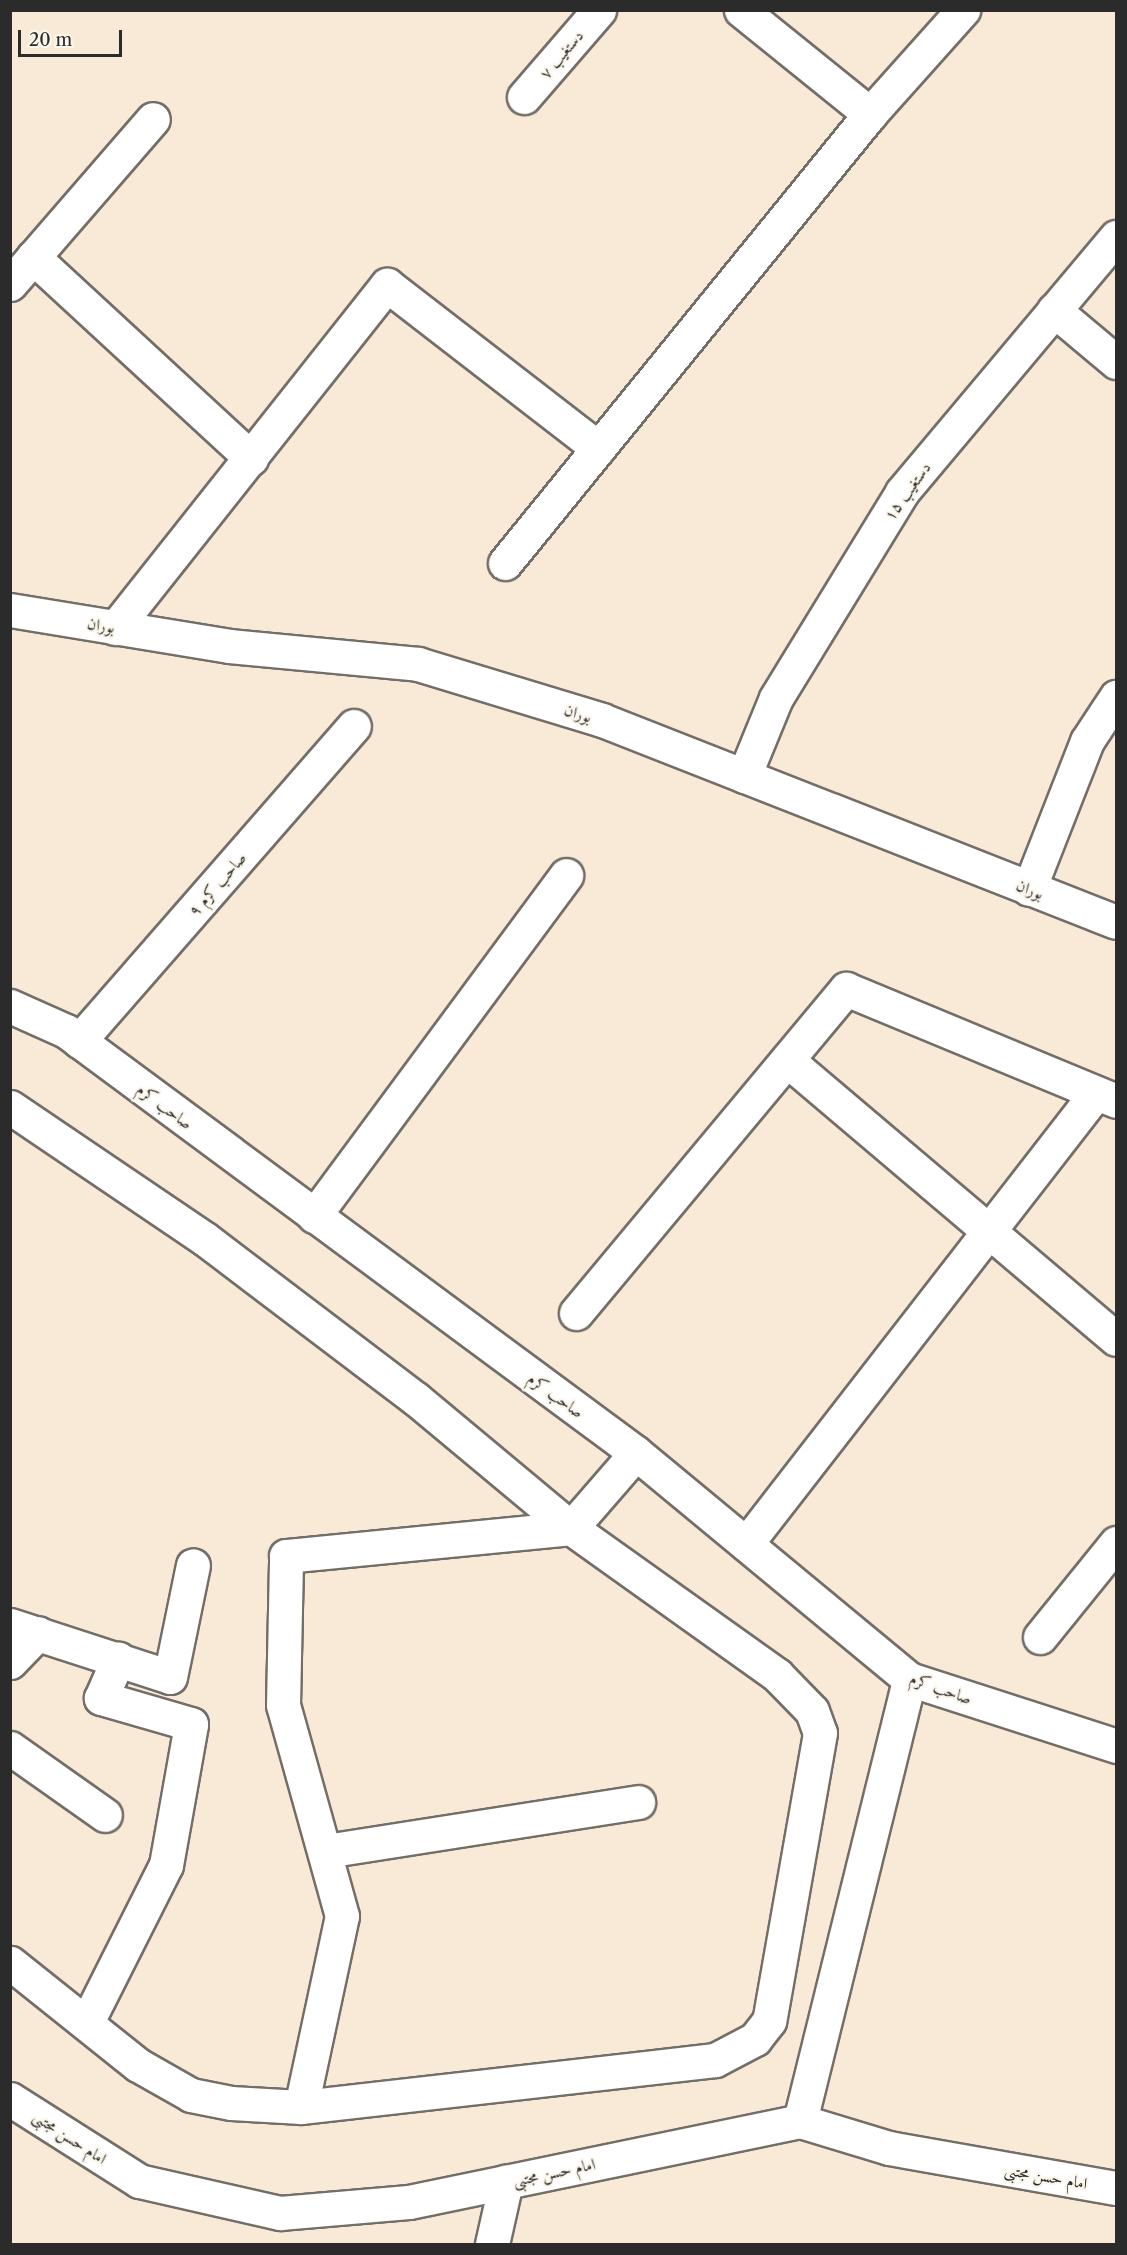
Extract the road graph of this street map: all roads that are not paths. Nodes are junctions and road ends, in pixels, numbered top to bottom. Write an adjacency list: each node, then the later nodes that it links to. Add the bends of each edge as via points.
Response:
1 (599, 10): 4 (street, دستغیب ۷)
2 (741, 10): 5 (street)
3 (963, 10): 5 (street)
4 (524, 97)
5 (870, 114): 12 (street)
6 (153, 119): 8 (street)
7 (1116, 237): 10 (street, دستغیب ۱۵)
8 (33, 257): 9 (street); 13 (street)
9 (10, 284)
10 (1054, 310): 11 (street); 19 (street, دستغیب ۱۵, via 902,492 776,698)
11 (1116, 362)
12 (598, 448): 13 (street, via 387,285); 14 (street)
13 (251, 458): 16 (street)
14 (506, 563)
15 (10, 610): 16 (street, بوران)
16 (115, 628): 19 (street, بوران, via 229,646 417,664 602,720)
17 (1116, 697): 21 (street, via 1087,741)
18 (354, 726): 24 (street, صاحب کرم ۹)
19 (744, 776): 21 (street, بوران)
20 (566, 875): 28 (street)
21 (1029, 889): 22 (street, بوران)
22 (1116, 922)
23 (10, 1005): 24 (street, صاحب کرم)
24 (79, 1041): 28 (street, صاحب کرم)
25 (787, 1060): 26 (street, via 846,989); 29 (street); 30 (street)
26 (1106, 1097): 29 (street)
27 (10, 1107): 33 (street, via 205,1239 416,1399)
28 (314, 1216): 32 (street, صاحب کرم)
29 (988, 1230): 31 (street); 35 (street)
30 (576, 1313)
31 (1116, 1339)
32 (636, 1454): 33 (street); 35 (street, صاحب کرم)
33 (571, 1528): 46 (street, via 286,1556 283,1705); 50 (street, via 777,1675 812,1711 820,1733 769,2021 755,2040 715,2060)
34 (1116, 1543): 38 (street)
35 (746, 1544): 41 (street, صاحب کرم)
36 (193, 1565): 39 (street, via 170,1677)
37 (24, 1629): 39 (street); 40 (street)
38 (1040, 1637)
39 (118, 1659): 48 (street, via 101,1698 191,1724 166,1865)
40 (10, 1662)
41 (909, 1679): 42 (street, صاحب کرم); 51 (street)
42 (1116, 1746)
43 (10, 1748): 45 (street)
44 (638, 1802): 46 (street)
45 (105, 1815)
46 (326, 1851): 50 (street, via 342,1916)
47 (10, 1963): 48 (street)
48 (87, 2022): 50 (street, via 138,2065 191,2095 270,2107)
49 (10, 2098): 52 (street, امام حسن مجتبی, via 139,2181 280,2213 409,2202)
50 (301, 2107)
51 (800, 2121): 52 (street, امام حسن مجتبی); 53 (street, امام حسن مجتبی, via 889,2148)
52 (506, 2182): 54 (street)
53 (1116, 2188)
54 (492, 2244)

